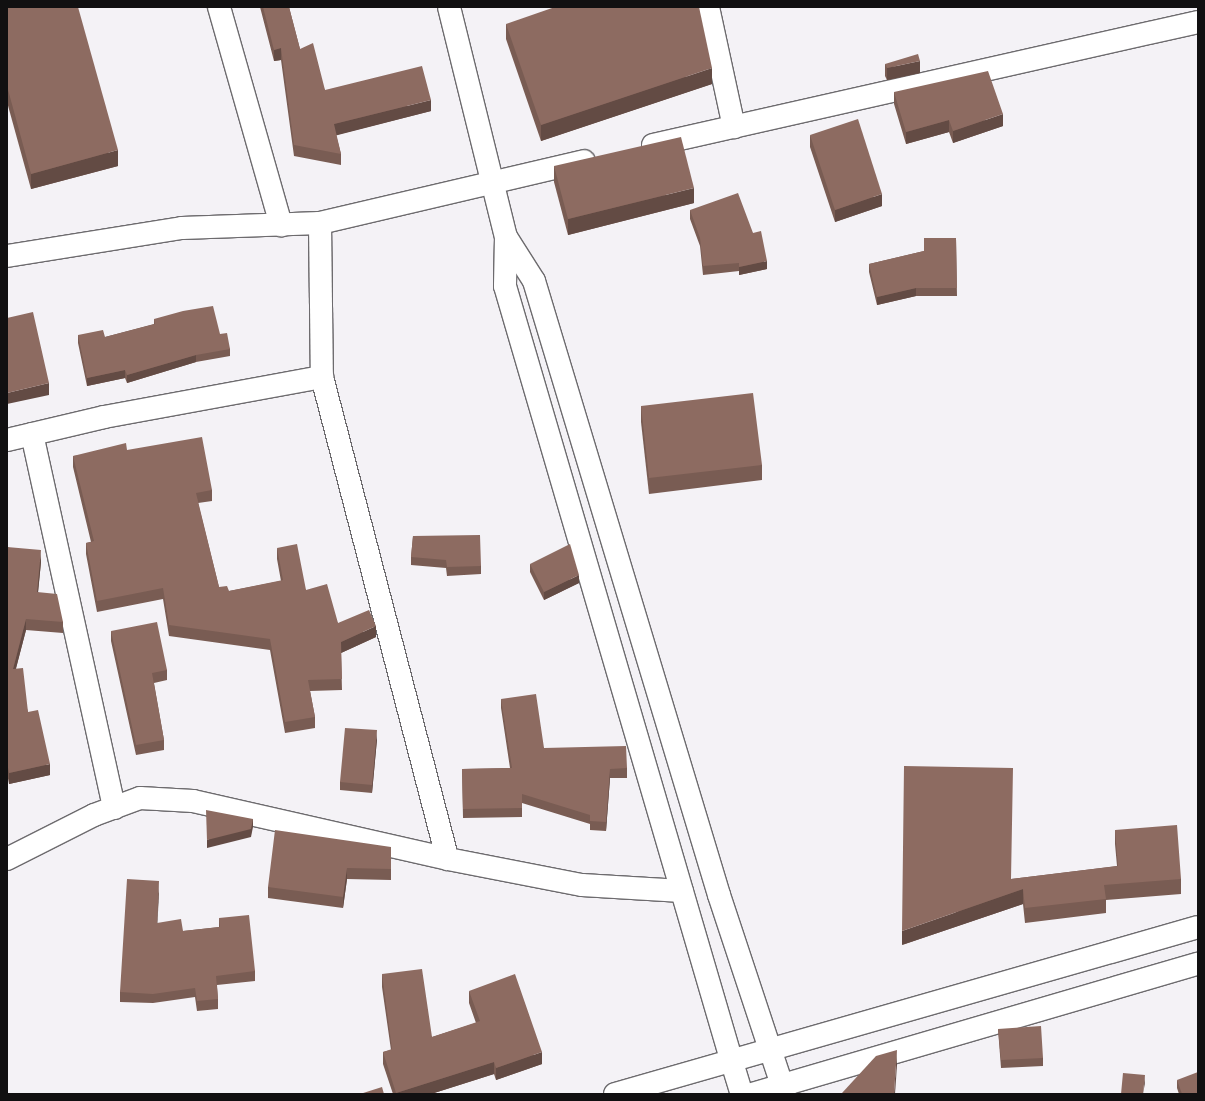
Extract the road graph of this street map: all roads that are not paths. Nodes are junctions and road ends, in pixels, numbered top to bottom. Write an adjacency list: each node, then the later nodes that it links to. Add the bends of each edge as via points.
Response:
1 (219, 7): 10 (street)
2 (449, 7): 8 (street)
3 (708, 7): 5 (street)
4 (1198, 22): 5 (street)
5 (734, 127): 6 (street)
6 (633, 150)
7 (602, 157): 8 (street)
8 (492, 182): 9 (street); 11 (street)
9 (320, 223): 10 (street); 13 (street)
10 (281, 224): 12 (street, via 153,232)
11 (506, 237): 19 (street, via 503,270 507,294); 22 (street, via 520,255 538,294 719,895)
12 (7, 256)
13 (322, 377): 14 (street, via 104,417); 18 (street)
14 (32, 434): 15 (street); 16 (street)
15 (7, 440)
16 (114, 808): 17 (street); 18 (street, via 140,798 193,801)
17 (7, 859)
18 (448, 859): 19 (street, via 582,885)
19 (682, 891): 23 (street)
20 (1198, 927): 22 (street)
21 (1198, 964): 24 (street)
22 (770, 1049): 23 (street); 24 (street)
23 (731, 1058): 25 (street); 26 (street)
24 (783, 1090): 27 (street)
25 (615, 1094)
26 (742, 1094)
27 (752, 1094)

